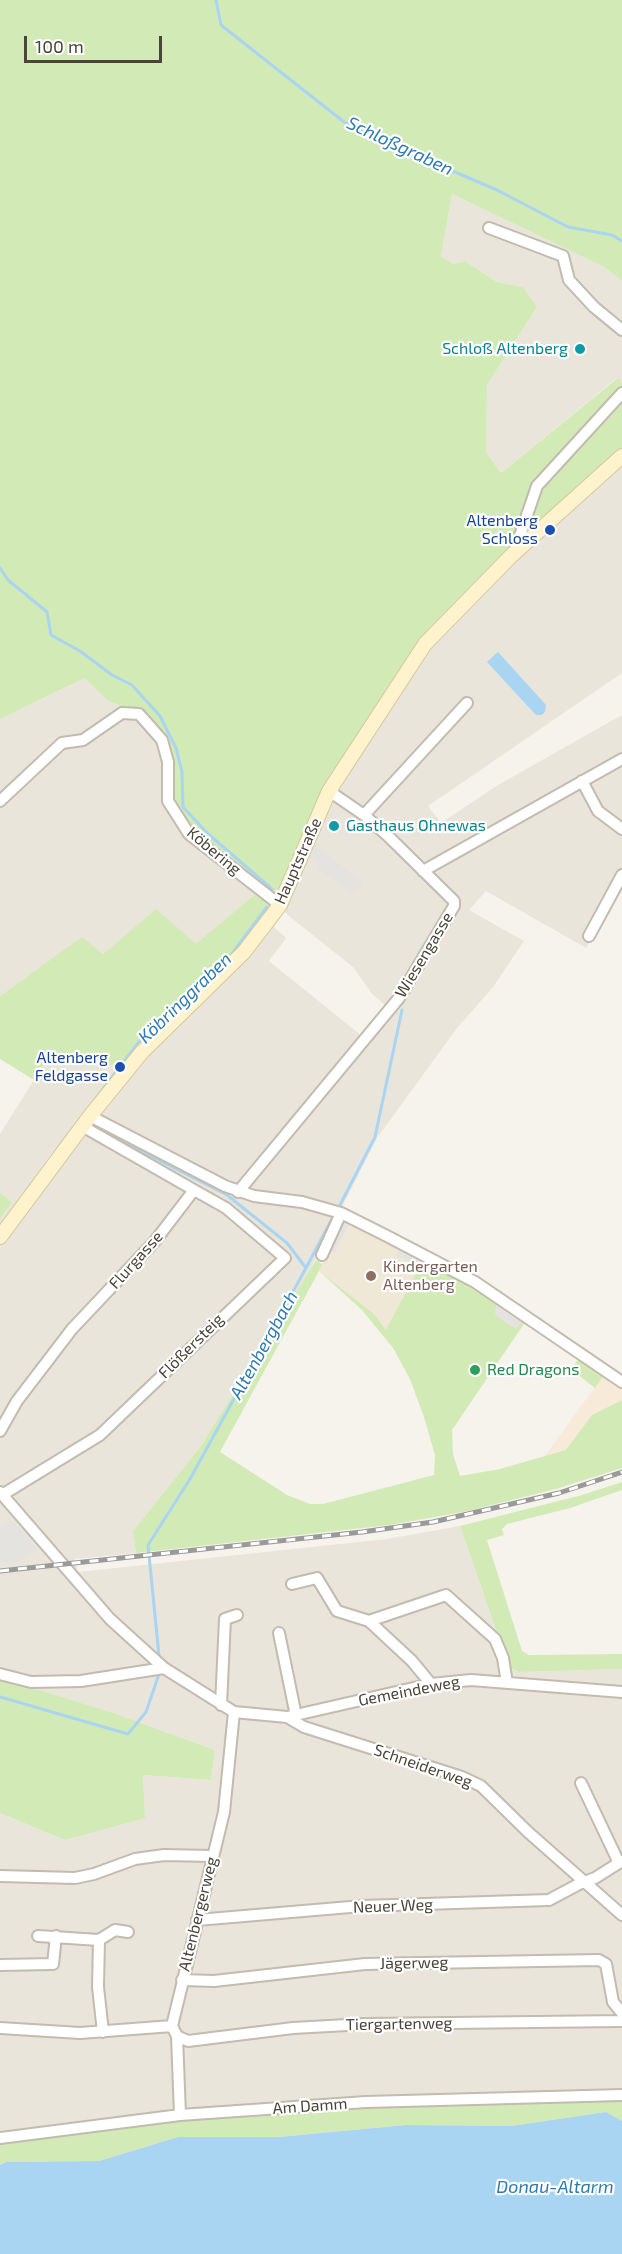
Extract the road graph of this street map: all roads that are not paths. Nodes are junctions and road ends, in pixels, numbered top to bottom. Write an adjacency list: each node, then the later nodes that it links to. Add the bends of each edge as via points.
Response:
1 (489, 228): 2 (street, via 563,256 569,280)
2 (622, 330)
3 (622, 393): 5 (street, via 537,486)
4 (622, 456): 5 (main road, Hauptstraße)
5 (513, 555): 9 (main road, Hauptstraße, via 425,644)
6 (467, 703): 11 (street)
7 (622, 759): 8 (street)
8 (582, 782): 12 (street, via 598,811); 13 (street)
9 (329, 791): 11 (street, Wiesengasse); 15 (main road, Hauptstraße)
10 (0, 801): 15 (street, Köbering, via 62,743 83,740 122,713 139,714 162,740 168,762 168,801 189,834)
11 (364, 815): 13 (street, Wiesengasse)
12 (622, 829)
13 (423, 871): 19 (street, Wiesengasse, via 454,901 454,906 399,998)
14 (622, 874): 16 (street)
15 (280, 905): 17 (main road, Hauptstraße, via 244,952 142,1052)
16 (589, 936)
17 (86, 1121): 18 (street); 19 (street); 21 (main road, Hauptstraße)
18 (194, 1190): 24 (street, Flurgasse, via 155,1241 72,1329 17,1401); 25 (street, Flößersteig, via 226,1208 285,1258 100,1435)
19 (238, 1192): 20 (street, via 302,1202)
20 (341, 1214): 22 (street); 23 (street, via 475,1281)
21 (0, 1237)
22 (322, 1255)
23 (622, 1382)
24 (0, 1431)
25 (1, 1493): 30 (street, Gemeindeweg, via 110,1619)
26 (292, 1584): 28 (street, via 317,1578 337,1611)
27 (237, 1615): 35 (street, via 225,1619)
28 (369, 1621): 32 (street, via 446,1595 495,1639); 33 (street, via 412,1660)
29 (279, 1633): 37 (street)
30 (164, 1668): 31 (street, via 61,1682 31,1682); 35 (street, Gemeindeweg)
31 (0, 1674)
32 (507, 1683): 33 (street, Gemeindeweg, via 471,1680); 34 (street, Gemeindeweg)
33 (431, 1684): 37 (street, Gemeindeweg)
34 (622, 1692)
35 (221, 1706): 36 (street, Gemeindeweg)
36 (234, 1712): 37 (street, Gemeindeweg); 39 (street, Altenbergerweg, via 224,1812)
37 (291, 1717): 42 (street, Schneiderweg, via 304,1727 480,1786)
38 (581, 1783): 40 (street)
39 (212, 1856): 41 (street, via 135,1859 75,1878); 44 (street, Altenbergerweg)
40 (620, 1862): 42 (street, Neuer Weg)
41 (0, 1876)
42 (585, 1882): 43 (street, Schneiderweg); 44 (street, Neuer Weg, via 549,1899 362,1906)
43 (622, 1915)
44 (197, 1920): 50 (street, Altenbergerweg)
45 (128, 1932): 48 (street, via 115,1930)
46 (38, 1936): 47 (street)
47 (56, 1936): 48 (street); 49 (street, via 53,1964)
48 (99, 1940): 55 (street, via 98,1987)
49 (0, 1965)
50 (182, 1980): 51 (street, Jägerweg, via 214,1981 364,1964 598,1959 606,1964 613,2002); 54 (street, Altenbergerweg)
51 (622, 2013)
52 (622, 2021): 54 (street, Tiergartenweg, via 365,2024 188,2041)
53 (0, 2028): 55 (street, Tiergartenweg)
54 (175, 2031): 55 (street, Tiergartenweg); 57 (street, Altenbergerweg)
55 (103, 2032)
56 (622, 2095): 57 (street, Am Damm, via 366,2102)
57 (180, 2115): 58 (street, Am Damm)
58 (0, 2138)

